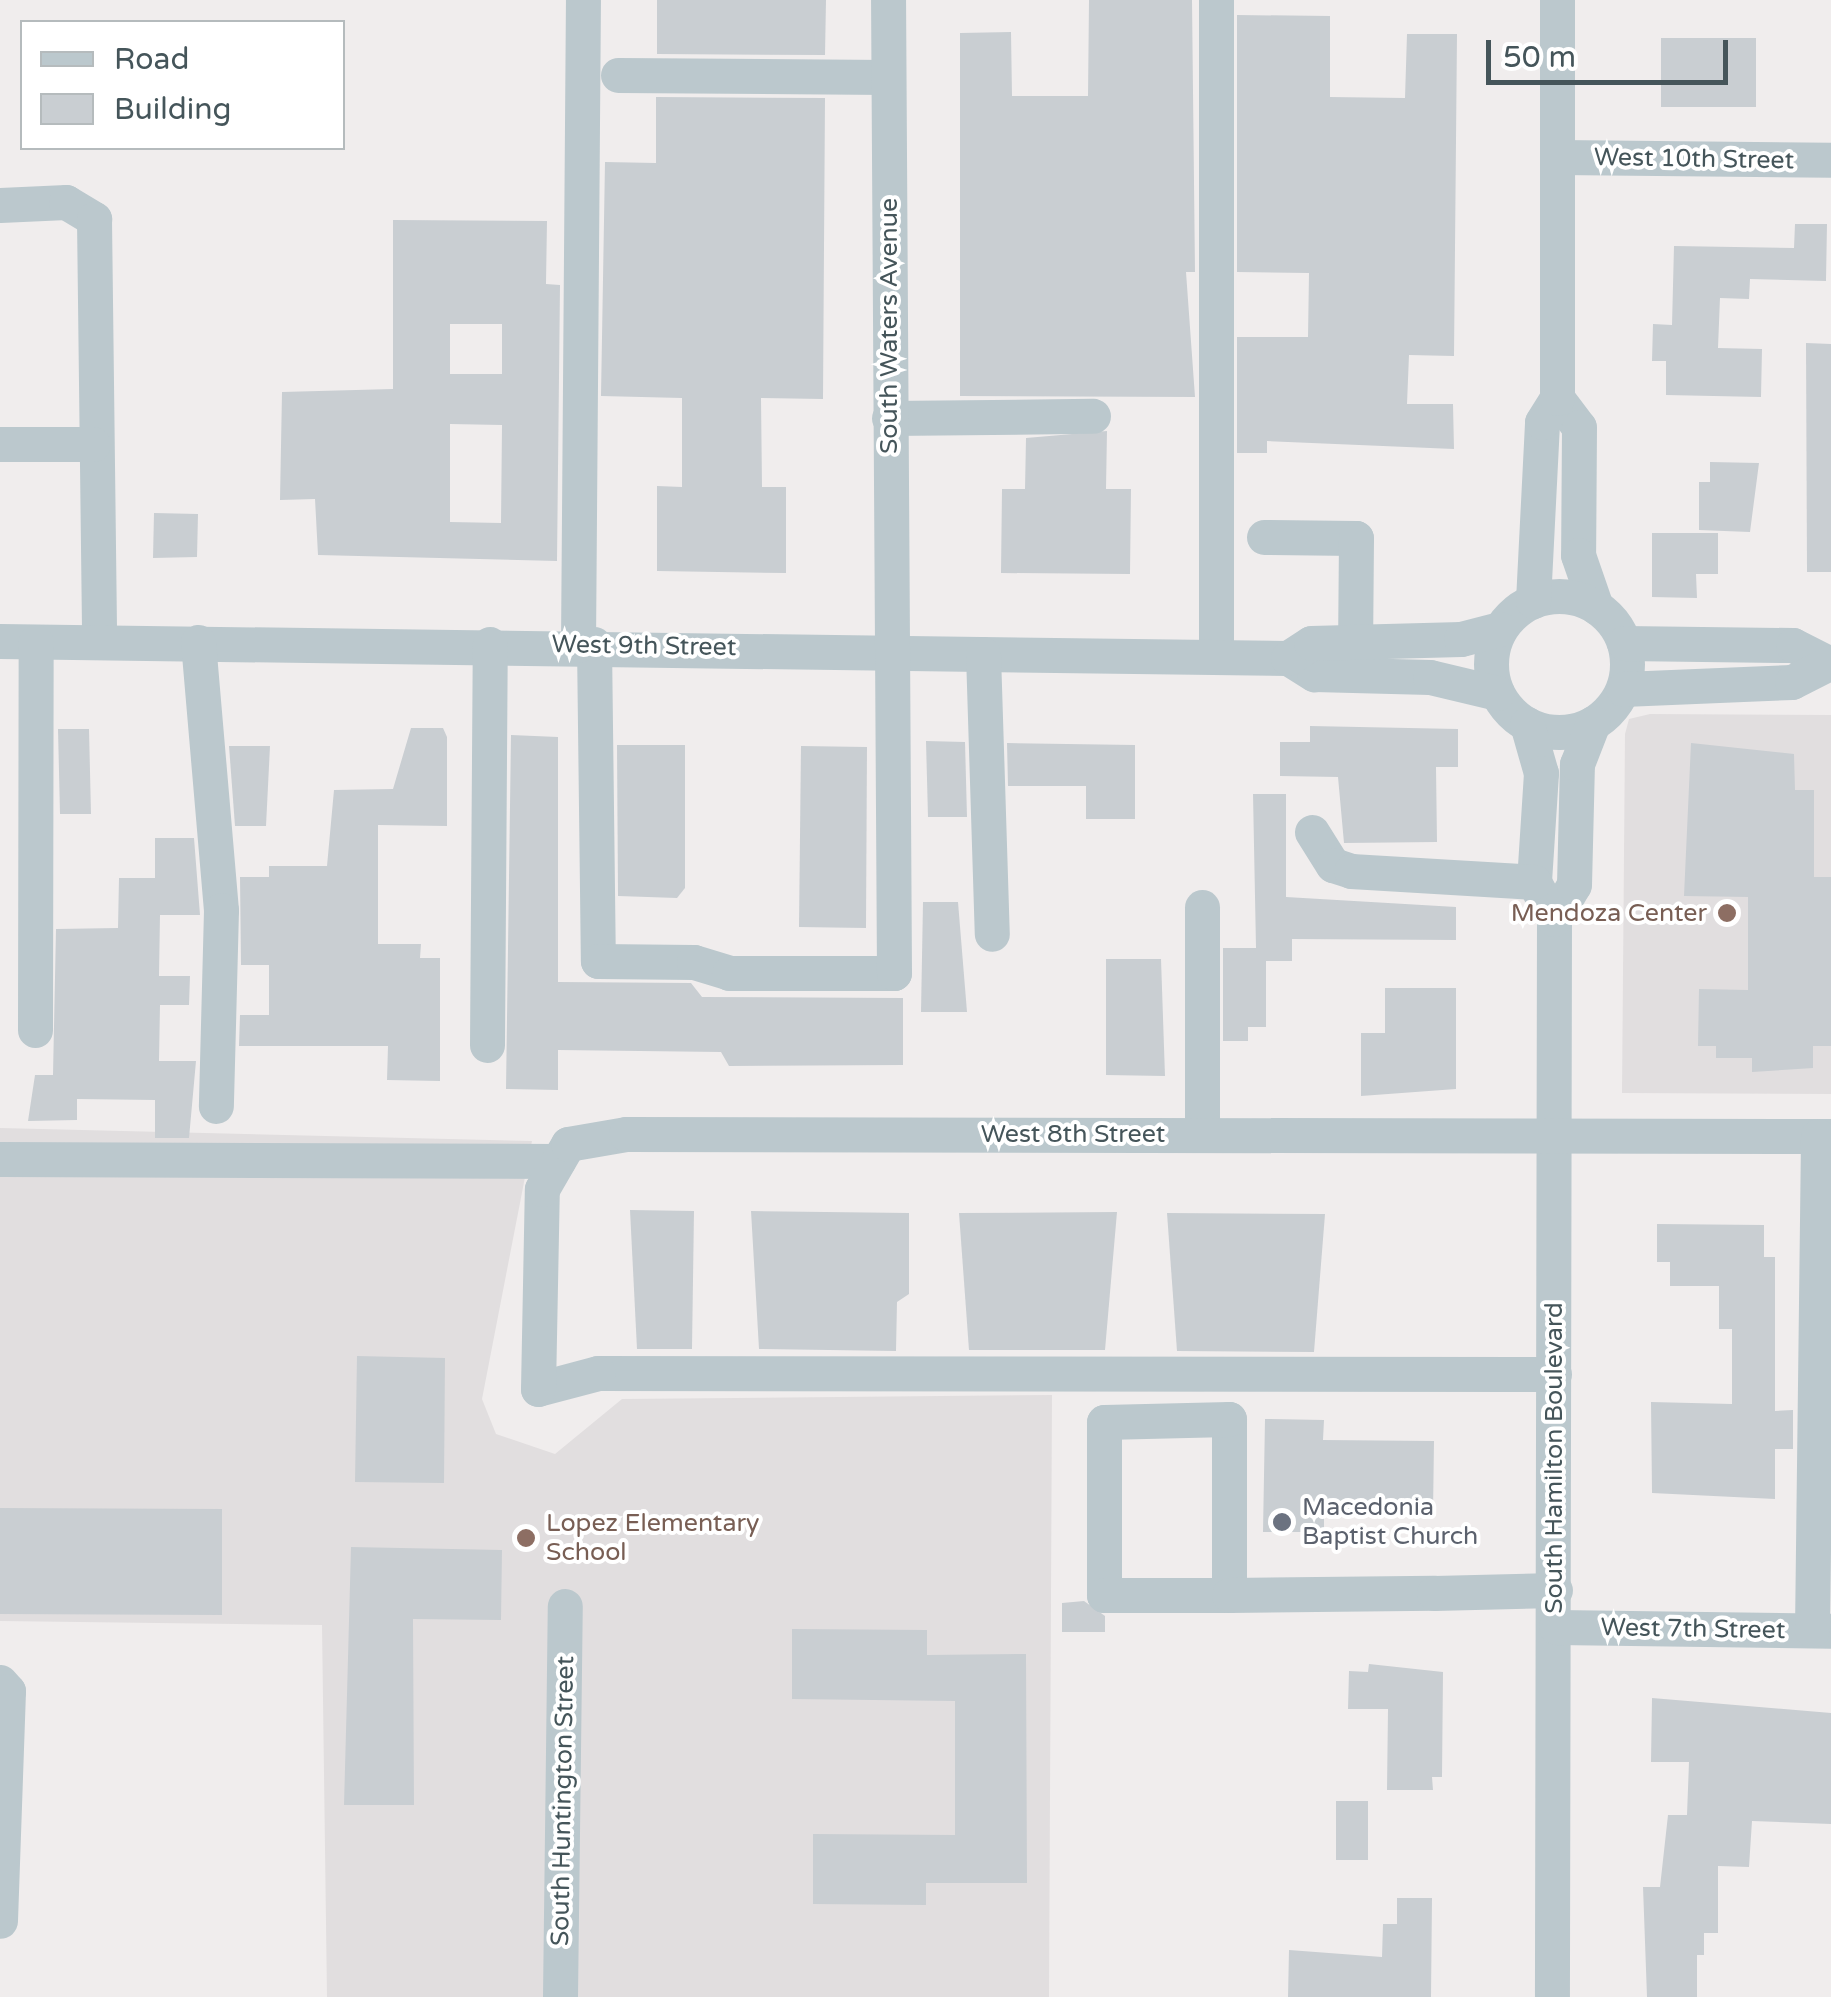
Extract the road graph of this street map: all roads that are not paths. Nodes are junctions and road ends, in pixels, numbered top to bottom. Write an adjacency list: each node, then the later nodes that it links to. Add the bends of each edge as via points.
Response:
1 (583, 0): 24 (street)
2 (888, 0): 6 (street, South Waters Avenue)
3 (1216, 0): 29 (street)
4 (1557, 0): 7 (street)
5 (618, 75): 6 (street)
6 (888, 76): 12 (street, South Waters Avenue)
7 (1558, 157): 8 (street, West 10th Street); 10 (street)
8 (1831, 160)
9 (0, 205): 14 (street, via 66,202 94,219)
10 (1557, 398): 16 (street, via 1542,422); 17 (street, via 1579,427 1578,555)
11 (1092, 416): 12 (street)
12 (889, 418): 27 (street, South Waters Avenue)
13 (0, 444): 14 (street)
14 (93, 444): 21 (street)
15 (1264, 537): 25 (street, via 1356,538)
16 (1532, 601): 17 (street, via 1565,597); 18 (street)
17 (1596, 607): 26 (street)
18 (1500, 630): 25 (street, West 9th Street); 33 (street, via 1491,661)
19 (0, 641): 20 (street, West 9th Street)
20 (36, 642): 21 (street, West 9th Street); 41 (street)
21 (99, 642): 22 (street, West 9th Street)
22 (198, 642): 23 (street, West 9th Street); 43 (street, via 222,910)
23 (490, 644): 24 (street, West 9th Street); 42 (street)
24 (586, 644): 27 (street, West 9th Street); 27 (street, South Waters Avenue, via 598,961 694,962 729,974 894,973)
25 (1355, 644): 30 (street, West 9th Street, via 1312,643)
26 (1624, 644): 31 (street, via 1792,644); 32 (street)
27 (889, 651): 28 (street, West 9th Street)
28 (982, 654): 29 (street, West 9th Street); 40 (street)
29 (1216, 656): 30 (street, West 9th Street)
30 (1288, 658): 33 (street, West 9th Street, via 1314,674 1430,677)
31 (1828, 662): 32 (street, via 1792,682)
32 (1623, 689): 34 (street)
33 (1496, 693): 35 (street)
34 (1593, 723): 35 (street, via 1572,732); 39 (street, South Hamilton Boulevard, via 1577,764 1574,884)
35 (1527, 724): 37 (street, via 1541,773)
36 (1312, 832): 37 (street, via 1343,870)
37 (1534, 882): 39 (street, South Hamilton Boulevard)
38 (1202, 907): 44 (street)
39 (1554, 919): 45 (street, South Hamilton Boulevard)
40 (992, 934)
41 (34, 1030)
42 (487, 1045)
43 (216, 1106)
44 (1202, 1134): 45 (street, West 8th Street); 48 (street, West 8th Street, via 626,1134 568,1144)
45 (1552, 1135): 46 (street, West 8th Street); 49 (street, South Hamilton Boulevard)
46 (1824, 1136): 50 (street)
47 (0, 1160): 48 (street)
48 (558, 1161): 49 (street, via 542,1189 538,1388 598,1373)
49 (1554, 1374): 51 (street, South Hamilton Boulevard)
50 (1823, 1394): 55 (street)
51 (1555, 1590): 52 (street); 54 (street, South Hamilton Boulevard)
52 (1229, 1595): 52 (street, via 1104,1596 1104,1422 1228,1418)
53 (565, 1606): 58 (street, South Huntington Street)
54 (1556, 1628): 55 (street, West 7th Street); 59 (street, South Hamilton Boulevard)
55 (1821, 1630)
56 (0, 1682): 57 (street, via 8,1691)
57 (0, 1921)
58 (560, 1997)
59 (1552, 1997)

